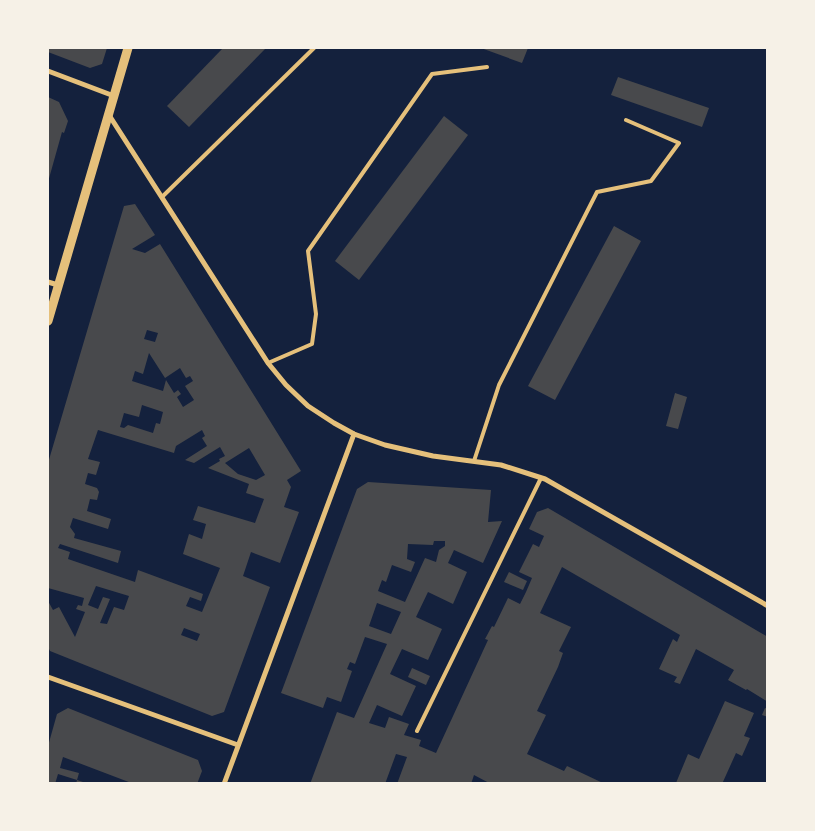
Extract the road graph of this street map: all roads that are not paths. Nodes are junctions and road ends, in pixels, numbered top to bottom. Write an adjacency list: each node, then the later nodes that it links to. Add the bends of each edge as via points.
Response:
1 (128, 48): 5 (street)
2 (314, 48): 8 (lane)
3 (487, 67): 12 (lane, via 432,74 308,251 316,314 312,344)
4 (48, 71): 5 (street)
5 (114, 96): 6 (street)
6 (109, 114): 8 (street); 10 (street)
7 (626, 120): 14 (lane, via 679,143 651,181 597,192 499,384)
8 (162, 197): 12 (street)
9 (48, 282): 10 (street)
10 (58, 285): 11 (street)
11 (48, 321)
12 (268, 363): 13 (street, via 308,406)
13 (354, 434): 14 (street, via 433,456); 19 (street)
14 (474, 461): 15 (street, via 501,465)
15 (541, 478): 16 (street); 18 (lane)
16 (768, 606)
17 (48, 677): 19 (street)
18 (417, 731)
19 (238, 745): 20 (street)
20 (224, 784)

